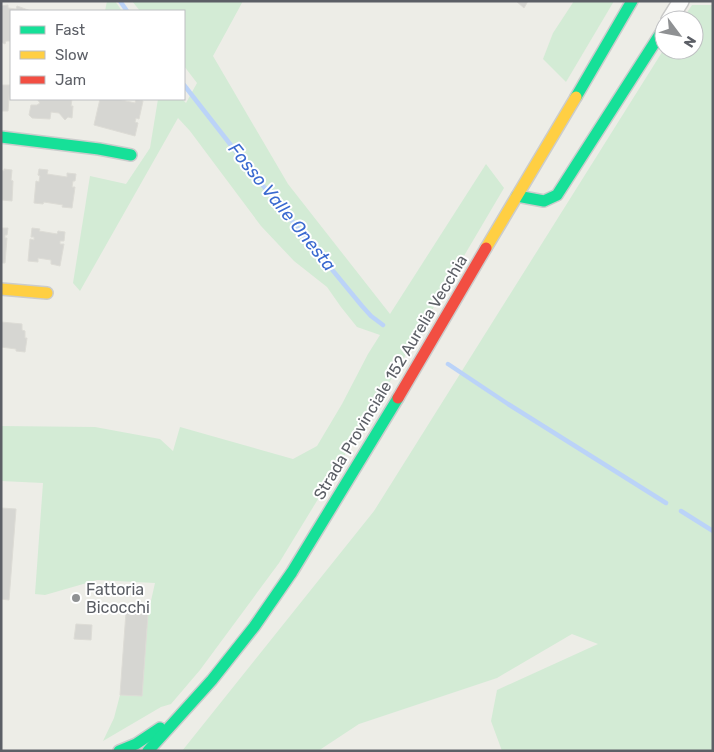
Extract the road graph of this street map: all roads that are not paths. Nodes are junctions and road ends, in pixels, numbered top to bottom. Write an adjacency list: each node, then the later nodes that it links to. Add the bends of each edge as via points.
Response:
1 (632, 1): 5 (main road, Strada Provinciale 152 Aurelia Vecchia)
2 (654, 44): 5 (main road, via 557,195 544,201)
3 (1, 137): 4 (main road)
4 (131, 155)
5 (517, 196): 8 (main road, Strada Provinciale 152 Aurelia Vecchia, via 292,572 248,635)
6 (1, 289): 7 (main road)
7 (47, 293)
8 (182, 714): 9 (main road, via 136,744); 10 (main road, Strada Provinciale 152 Aurelia Vecchia)
9 (119, 751)
10 (148, 751)

